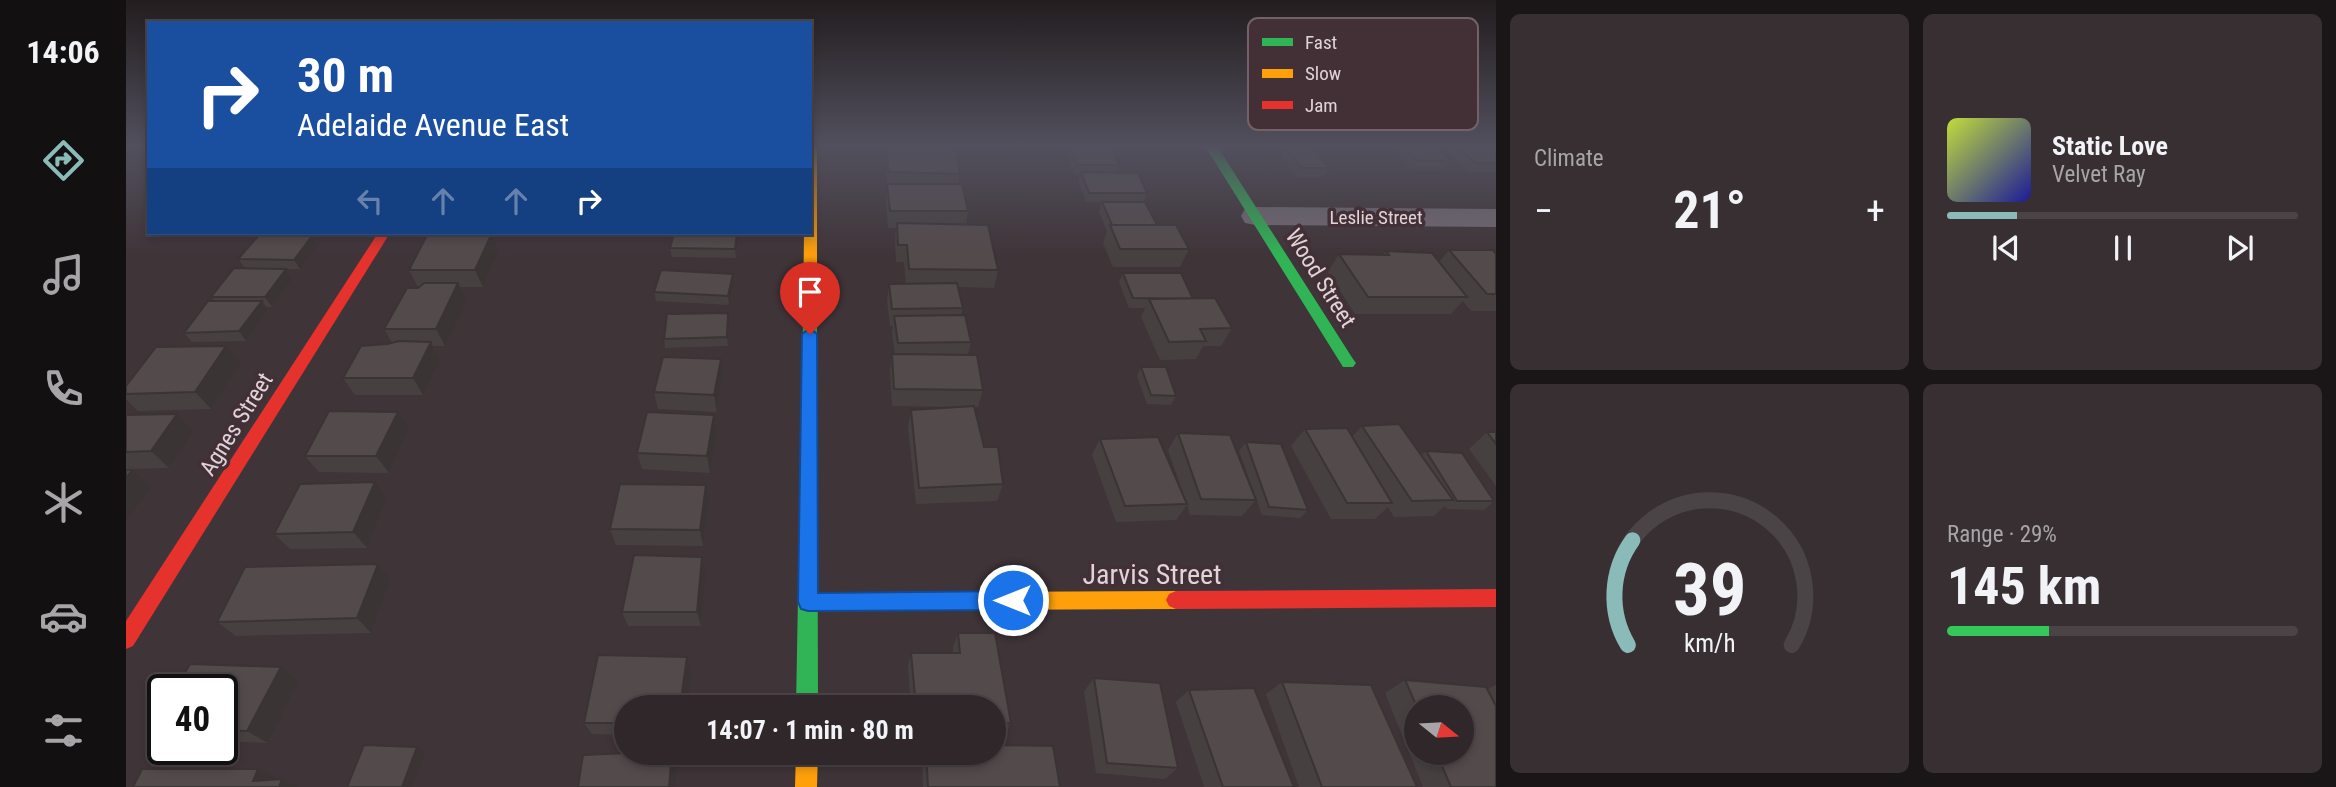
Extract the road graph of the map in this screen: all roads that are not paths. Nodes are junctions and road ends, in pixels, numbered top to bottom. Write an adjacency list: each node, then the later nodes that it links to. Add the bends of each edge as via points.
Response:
1 (1235, 183): 2 (street, Wood Street)
2 (1256, 216): 3 (street, Leslie Street); 6 (street, Wood Street)
3 (1496, 218)
4 (383, 235): 9 (street, Agnes Street)
5 (810, 235): 8 (street)
6 (1348, 363)
7 (1496, 598): 8 (street, Jarvis Street)
8 (808, 602): 10 (street)
9 (126, 639)
10 (807, 695)
11 (807, 765): 12 (street)
12 (806, 787)

